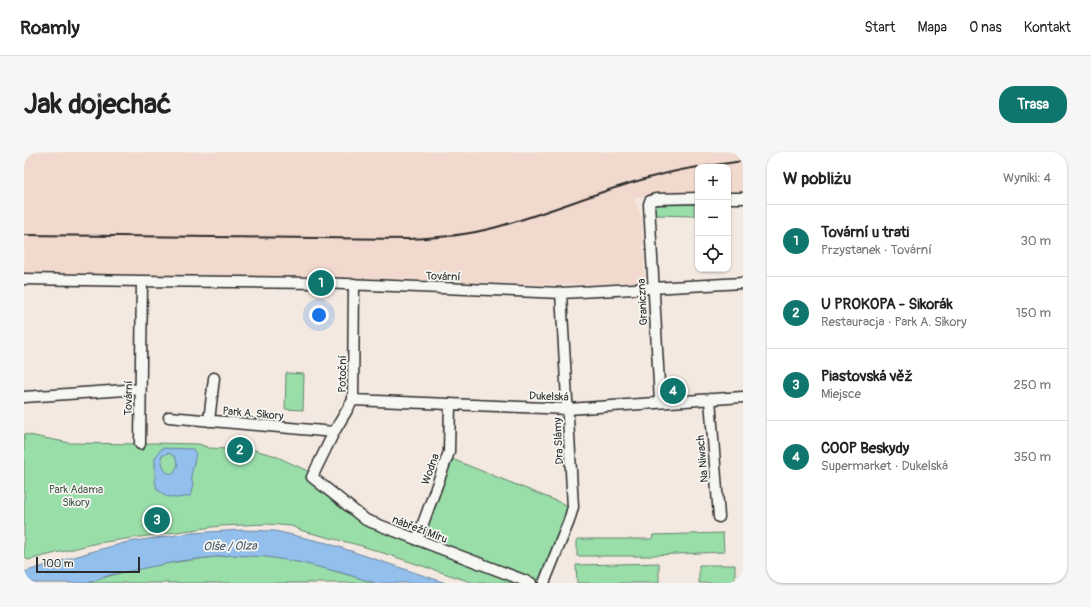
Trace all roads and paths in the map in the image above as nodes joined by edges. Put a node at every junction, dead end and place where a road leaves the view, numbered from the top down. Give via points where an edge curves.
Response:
1 (695, 198) edge
2 (731, 198) edge
3 (743, 198) edge
4 (24, 279) edge
5 (142, 281) junction
6 (743, 283) edge
7 (354, 284) junction
8 (653, 287) junction
9 (561, 293) junction
10 (214, 378) dead end
11 (140, 389) junction
12 (24, 397) edge
13 (743, 397) edge
14 (710, 399) junction
15 (353, 400) junction
16 (660, 402) junction
17 (450, 404) junction
18 (568, 409) junction
19 (169, 417) dead end
20 (209, 421) junction
21 (334, 432) junction
22 (140, 444) dead end
23 (312, 477) joint
24 (719, 517) dead end
25 (417, 540) junction
26 (531, 583) edge
27 (544, 583) edge

1 - 8 street, Graniczna via 650,201
2 - 3 street
4 - 5 street, Tovární
5 - 7 street, Tovární
5 - 11 street, Tovární
6 - 8 street, Tovární
7 - 9 street, Tovární
7 - 15 street, Potoční
8 - 9 street, Tovární
8 - 16 street, Graniczna
9 - 18 street, Dra Slámy
10 - 20 street
11 - 12 street
11 - 22 street, Tovární
13 - 14 street, Dukelská
14 - 16 street, Dukelská
14 - 24 street, Na Niwach
15 - 17 street, Dukelská
15 - 21 street, Potoční
16 - 18 street, Dukelská
17 - 18 street, Dukelská
17 - 25 street, Wodna via 448,452
18 - 27 street, Dra Slámy via 573,507 570,521
19 - 20 street, Park A. Sikory
20 - 21 street, Park A. Sikory
21 - 23 street, Potoční
23 - 25 street, nábřeží Míru via 366,520
25 - 26 street, nábřeží Míru

